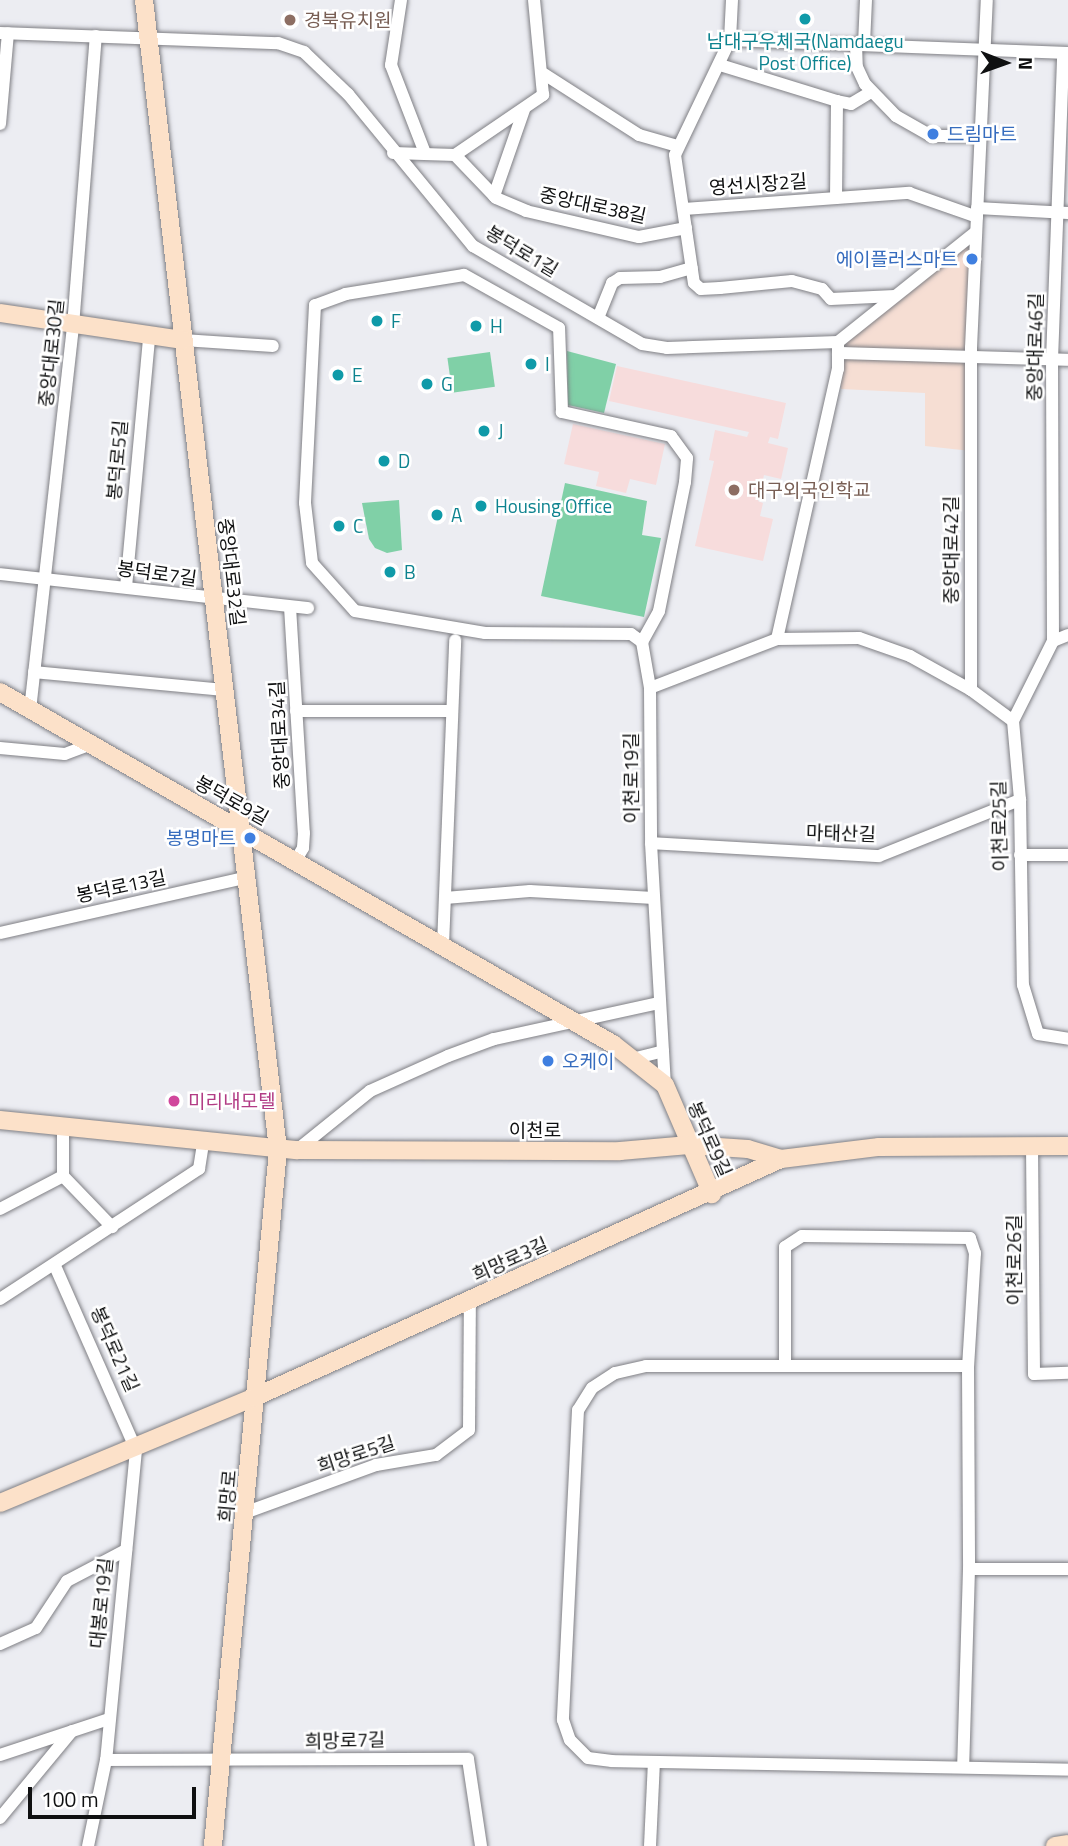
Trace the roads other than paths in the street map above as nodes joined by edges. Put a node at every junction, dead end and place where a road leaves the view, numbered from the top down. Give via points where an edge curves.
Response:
1 (144, 0) edge
2 (401, 0) edge
3 (534, 0) edge
4 (732, 0) edge
5 (866, 0) edge
6 (987, 0) edge
7 (4, 33) edge
8 (96, 36) junction
9 (149, 40) junction
10 (730, 40) junction
11 (860, 44) junction
12 (984, 51) junction
13 (1066, 53) edge
14 (720, 65) junction
15 (544, 74) junction
16 (871, 92) junction
17 (837, 101) junction
18 (524, 110) junction
19 (0, 124) edge
20 (982, 136) junction
21 (677, 146) junction
22 (393, 153) junction
23 (425, 153) junction
24 (455, 155) junction
25 (494, 196) junction
26 (836, 198) junction
27 (684, 209) junction
28 (977, 212) junction
29 (1063, 212) edge
30 (686, 228) junction
31 (976, 232) junction
32 (692, 268) junction
33 (896, 296) junction
34 (0, 313) edge
35 (597, 318) junction
36 (74, 326) junction
37 (149, 337) junction
38 (183, 340) junction
39 (273, 346) dead end
40 (838, 347) junction
41 (971, 358) junction
42 (1052, 360) junction
43 (1068, 360) edge
44 (0, 573) edge
45 (47, 578) junction
46 (126, 587) junction
47 (214, 600) junction
48 (290, 607) junction
49 (308, 608) dead end
50 (1068, 635) edge
51 (776, 639) junction
52 (455, 640) dead end
53 (1053, 641) junction
54 (642, 642) junction
55 (34, 672) junction
56 (650, 688) junction
57 (226, 690) junction
58 (971, 690) junction
59 (0, 692) edge
60 (30, 710) junction
61 (296, 711) junction
62 (452, 711) junction
63 (1013, 721) junction
64 (88, 745) junction
65 (0, 748) edge
66 (1020, 800) junction
67 (244, 830) junction
68 (651, 843) junction
69 (1020, 855) junction
70 (1068, 855) edge
71 (296, 860) junction
72 (249, 877) junction
73 (445, 898) junction
74 (654, 898) junction
75 (0, 933) edge
76 (443, 945) junction
77 (659, 1003) junction
78 (576, 1020) junction
79 (1068, 1039) edge
80 (663, 1051) junction
81 (632, 1059) junction
82 (665, 1085) junction
83 (0, 1121) edge
84 (63, 1127) junction
85 (203, 1143) junction
86 (689, 1145) junction
87 (1032, 1146) junction
88 (1068, 1146) edge
89 (278, 1150) junction
90 (297, 1150) junction
91 (781, 1159) junction
92 (63, 1176) junction
93 (712, 1194) junction
94 (0, 1209) edge
95 (113, 1227) junction
96 (55, 1266) junction
97 (0, 1299) edge
98 (470, 1300) junction
99 (785, 1364) junction
100 (968, 1366) junction
101 (1068, 1373) edge
102 (255, 1397) junction
103 (136, 1450) junction
104 (0, 1503) edge
105 (247, 1512) junction
106 (126, 1550) junction
107 (969, 1569) junction
108 (1068, 1569) edge
109 (0, 1644) edge
110 (109, 1719) junction
111 (73, 1731) junction
112 (0, 1755) edge
113 (106, 1760) junction
114 (222, 1762) junction
115 (653, 1762) junction
116 (963, 1767) junction
117 (1068, 1770) edge
118 (0, 1818) edge
119 (1068, 1844) edge
120 (88, 1846) edge
121 (213, 1846) edge
122 (481, 1846) edge
123 (650, 1846) edge
124 (1055, 1846) edge

1 - 9 street, 중앙대로32길
2 - 23 street via 391,65
3 - 15 street
4 - 10 street
5 - 11 street
6 - 12 street, 중앙대로42길
7 - 8 street, 봉덕로1길
7 - 19 street
8 - 9 street, 봉덕로1길
8 - 36 street, 중앙대로30길
9 - 22 street, 봉덕로1길 via 278,43 303,52 348,94
9 - 38 street, 중앙대로32길
10 - 11 street
10 - 14 street
11 - 12 street
11 - 16 street via 857,67
12 - 13 street
12 - 20 street, 중앙대로42길
13 - 29 street, 중앙대로46길
14 - 17 street
14 - 21 street
15 - 18 street via 543,95
15 - 21 street via 639,135
16 - 17 street via 851,104
16 - 20 street via 896,116 931,135
17 - 26 street, 영선시장2길
18 - 24 street
18 - 25 street
20 - 28 street, 중앙대로42길
21 - 27 street via 676,174
22 - 23 street
22 - 35 street, 봉덕로1길 via 473,246
23 - 24 street
24 - 25 street, 중앙대로38길
25 - 30 street, 중앙대로38길 via 526,211 639,237
26 - 27 street, 영선시장2길
26 - 28 street, 영선시장2길 via 909,193
27 - 30 street
28 - 29 street, 영선시장2길
28 - 31 street, 중앙대로42길
29 - 42 street, 중앙대로46길
30 - 32 street
31 - 33 street
31 - 41 street, 중앙대로42길
32 - 33 street via 694,283 701,289 792,281 822,289 831,299
32 - 35 street via 660,277 620,278 612,283
33 - 40 street
34 - 36 street
35 - 40 street, 봉덕로1길 via 642,344 667,348
36 - 37 street
36 - 45 street, 중앙대로30길
37 - 38 street
37 - 46 street, 봉덕로5길
38 - 39 street
38 - 47 street, 중앙대로32길
40 - 41 street
40 - 51 street
41 - 42 street
41 - 58 street, 중앙대로42길
42 - 43 street
42 - 53 street, 중앙대로46길
44 - 45 street, 봉덕로7길
45 - 46 street, 봉덕로7길
45 - 55 street, 중앙대로30길
46 - 47 street, 봉덕로7길
47 - 48 street, 봉덕로7길
47 - 57 street, 중앙대로32길
48 - 49 street, 봉덕로7길
48 - 61 street, 중앙대로34길
50 - 53 street
51 - 56 street
51 - 58 street via 859,638 882,644
52 - 62 street
53 - 63 street
54 - 54 street via 631,634 485,633 355,611 312,563 305,503 315,305 346,294 464,275 559,328 562,412 671,436 687,458 659,611
54 - 56 street, 이천로19길
55 - 57 street
55 - 60 street, 중앙대로30길
56 - 68 street, 이천로19길
57 - 67 street, 중앙대로32길
58 - 63 street
59 - 60 street, 봉덕로9길
60 - 64 street, 봉덕로9길
61 - 62 street
61 - 71 street, 중앙대로34길 via 304,834
62 - 73 street
63 - 66 street, 이천로25길
64 - 65 street via 65,754
64 - 67 street, 봉덕로9길
66 - 68 street, 마태산길 via 879,856
66 - 69 street, 이천로25길
67 - 71 street, 봉덕로9길
67 - 72 street, 중앙대로32길
68 - 74 street, 이천로19길
69 - 70 street
69 - 79 street, 이천로25길 via 1023,985 1038,1034
71 - 76 street, 봉덕로9길
72 - 75 street, 봉덕로13길
72 - 89 street, 중앙대로32길
73 - 74 street via 530,891
73 - 76 street
74 - 77 street, 이천로19길
76 - 78 street, 봉덕로9길
77 - 78 street
77 - 80 street, 이천로19길
78 - 81 street, 봉덕로9길
78 - 90 street via 494,1039 370,1091
80 - 81 street
80 - 82 street, 이천로19길
81 - 82 street, 봉덕로9길
82 - 86 street, 봉덕로9길
83 - 84 street, 이천로
84 - 85 street, 이천로
84 - 92 street
85 - 89 street, 이천로
85 - 95 street via 199,1169
86 - 90 street, 이천로 via 620,1151
86 - 91 street, 이천로 via 748,1149
86 - 93 street, 봉덕로9길
87 - 88 street, 이천로
87 - 91 street, 이천로 via 879,1147
87 - 101 street, 이천로26길 via 1034,1374
89 - 90 street, 이천로
89 - 102 street, 희망로
91 - 93 street, 희망로3길
92 - 94 street
92 - 95 street
93 - 98 street, 희망로3길
95 - 96 street
96 - 97 street
96 - 103 street, 봉덕로21길
98 - 102 street, 희망로3길
98 - 105 street, 희망로5길 via 469,1430 436,1455 376,1465
99 - 100 street
99 - 100 street via 785,1247 802,1236 944,1237 970,1238 975,1253
99 - 115 street via 646,1366 615,1373 592,1388 578,1410 563,1720 570,1740 588,1758
100 - 107 street
102 - 103 street
102 - 105 street, 희망로
103 - 104 street
103 - 106 street, 대봉로19길
105 - 114 street, 희망로
106 - 109 street via 67,1581 36,1628
106 - 110 street, 대봉로19길
107 - 108 street
107 - 116 street
110 - 111 street
110 - 113 street, 대봉로19길
111 - 112 street
111 - 118 street
113 - 114 street
113 - 120 street, 대봉로19길
114 - 121 street, 희망로
114 - 122 street, 희망로7길 via 468,1759
115 - 116 street
115 - 123 street
116 - 117 street
119 - 124 street

